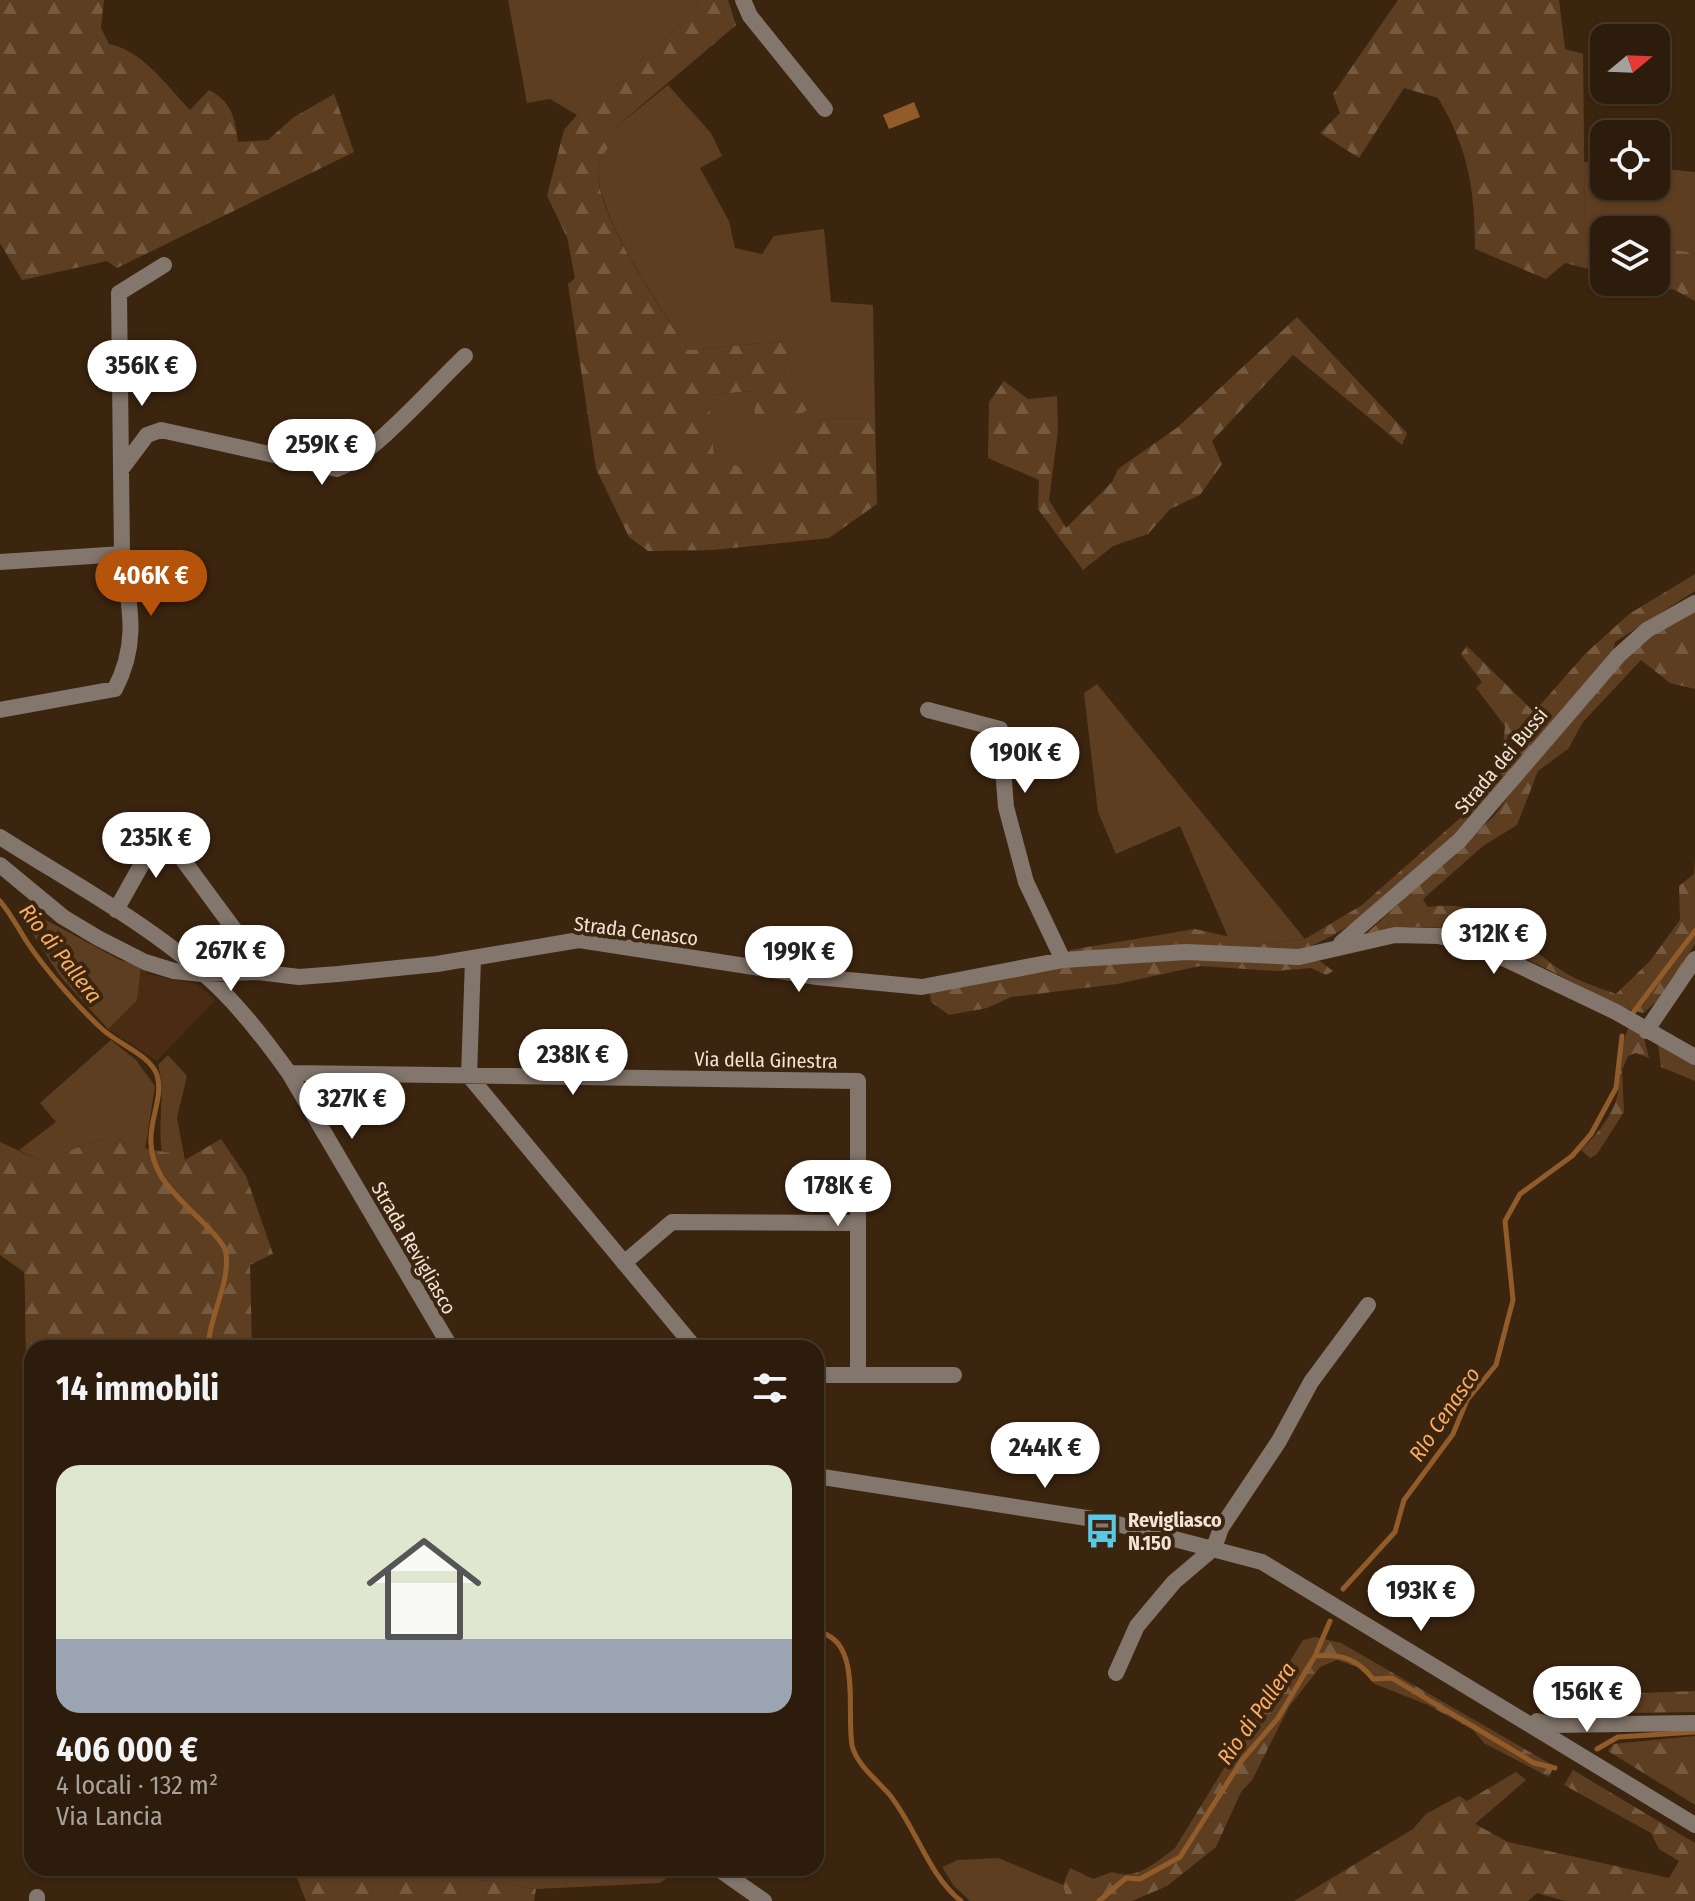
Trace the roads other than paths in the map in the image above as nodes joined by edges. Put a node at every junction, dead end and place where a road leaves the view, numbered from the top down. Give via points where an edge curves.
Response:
1 (743, 0) edge
2 (825, 109) dead end
3 (164, 265) dead end
4 (465, 356) dead end
5 (123, 467) junction
6 (122, 554) junction
7 (0, 562) edge
8 (1695, 603) edge
9 (0, 710) edge
10 (928, 710) dead end
11 (0, 837) edge
12 (0, 865) edge
13 (116, 910) junction
14 (1337, 946) junction
15 (473, 959) junction
16 (1695, 959) edge
17 (1063, 960) junction
18 (258, 972) junction
19 (203, 974) junction
20 (1646, 1031) junction
21 (1695, 1057) edge
22 (289, 1073) junction
23 (469, 1076) junction
24 (858, 1223) junction
25 (624, 1263) junction
26 (1368, 1305) dead end
27 (446, 1340) edge
28 (688, 1340) edge
29 (824, 1375) edge
30 (858, 1375) junction
31 (954, 1375) dead end
32 (824, 1477) edge
33 (1214, 1548) junction
34 (1116, 1673) dead end
35 (1523, 1718) junction
36 (1695, 1723) edge
37 (1695, 1825) edge
38 (728, 1876) edge
39 (764, 1901) edge

1 - 2 street via 750,16
3 - 5 street via 119,293
4 - 5 street via 377,440 337,469 161,430 147,435
5 - 6 street
6 - 7 street
6 - 9 street via 133,638 115,689
8 - 14 street, Strada dei Bussi via 1647,630 1619,655 1460,840
10 - 17 street via 1000,729 1006,807 1026,882
11 - 13 street, Strada Revigliasco
12 - 19 street via 63,917 98,938 145,962
13 - 18 street via 161,830 253,955
13 - 19 street, Strada Revigliasco
14 - 17 street, Strada Cenasco via 1299,957 1186,952
14 - 20 street, Strada Cenasco via 1395,935 1439,936 1480,947
15 - 17 street, Strada Cenasco via 579,940 817,977 922,987
15 - 18 street, Strada Cenasco via 312,976
15 - 23 street
16 - 20 street
18 - 19 street, Strada Cenasco
19 - 22 street, Strada Revigliasco
20 - 21 street, Strada Cenasco
22 - 23 street, Via della Ginestra
22 - 27 street, Strada Revigliasco
23 - 24 street, Via della Ginestra via 858,1081
23 - 25 street
24 - 25 street via 672,1222
24 - 30 street
25 - 28 street
26 - 33 street via 1311,1382 1221,1528
29 - 30 street
30 - 31 street
32 - 33 street via 1106,1521
33 - 34 street via 1174,1582 1137,1626
33 - 35 street via 1262,1562
35 - 36 street via 1551,1725
35 - 37 street
38 - 39 street

